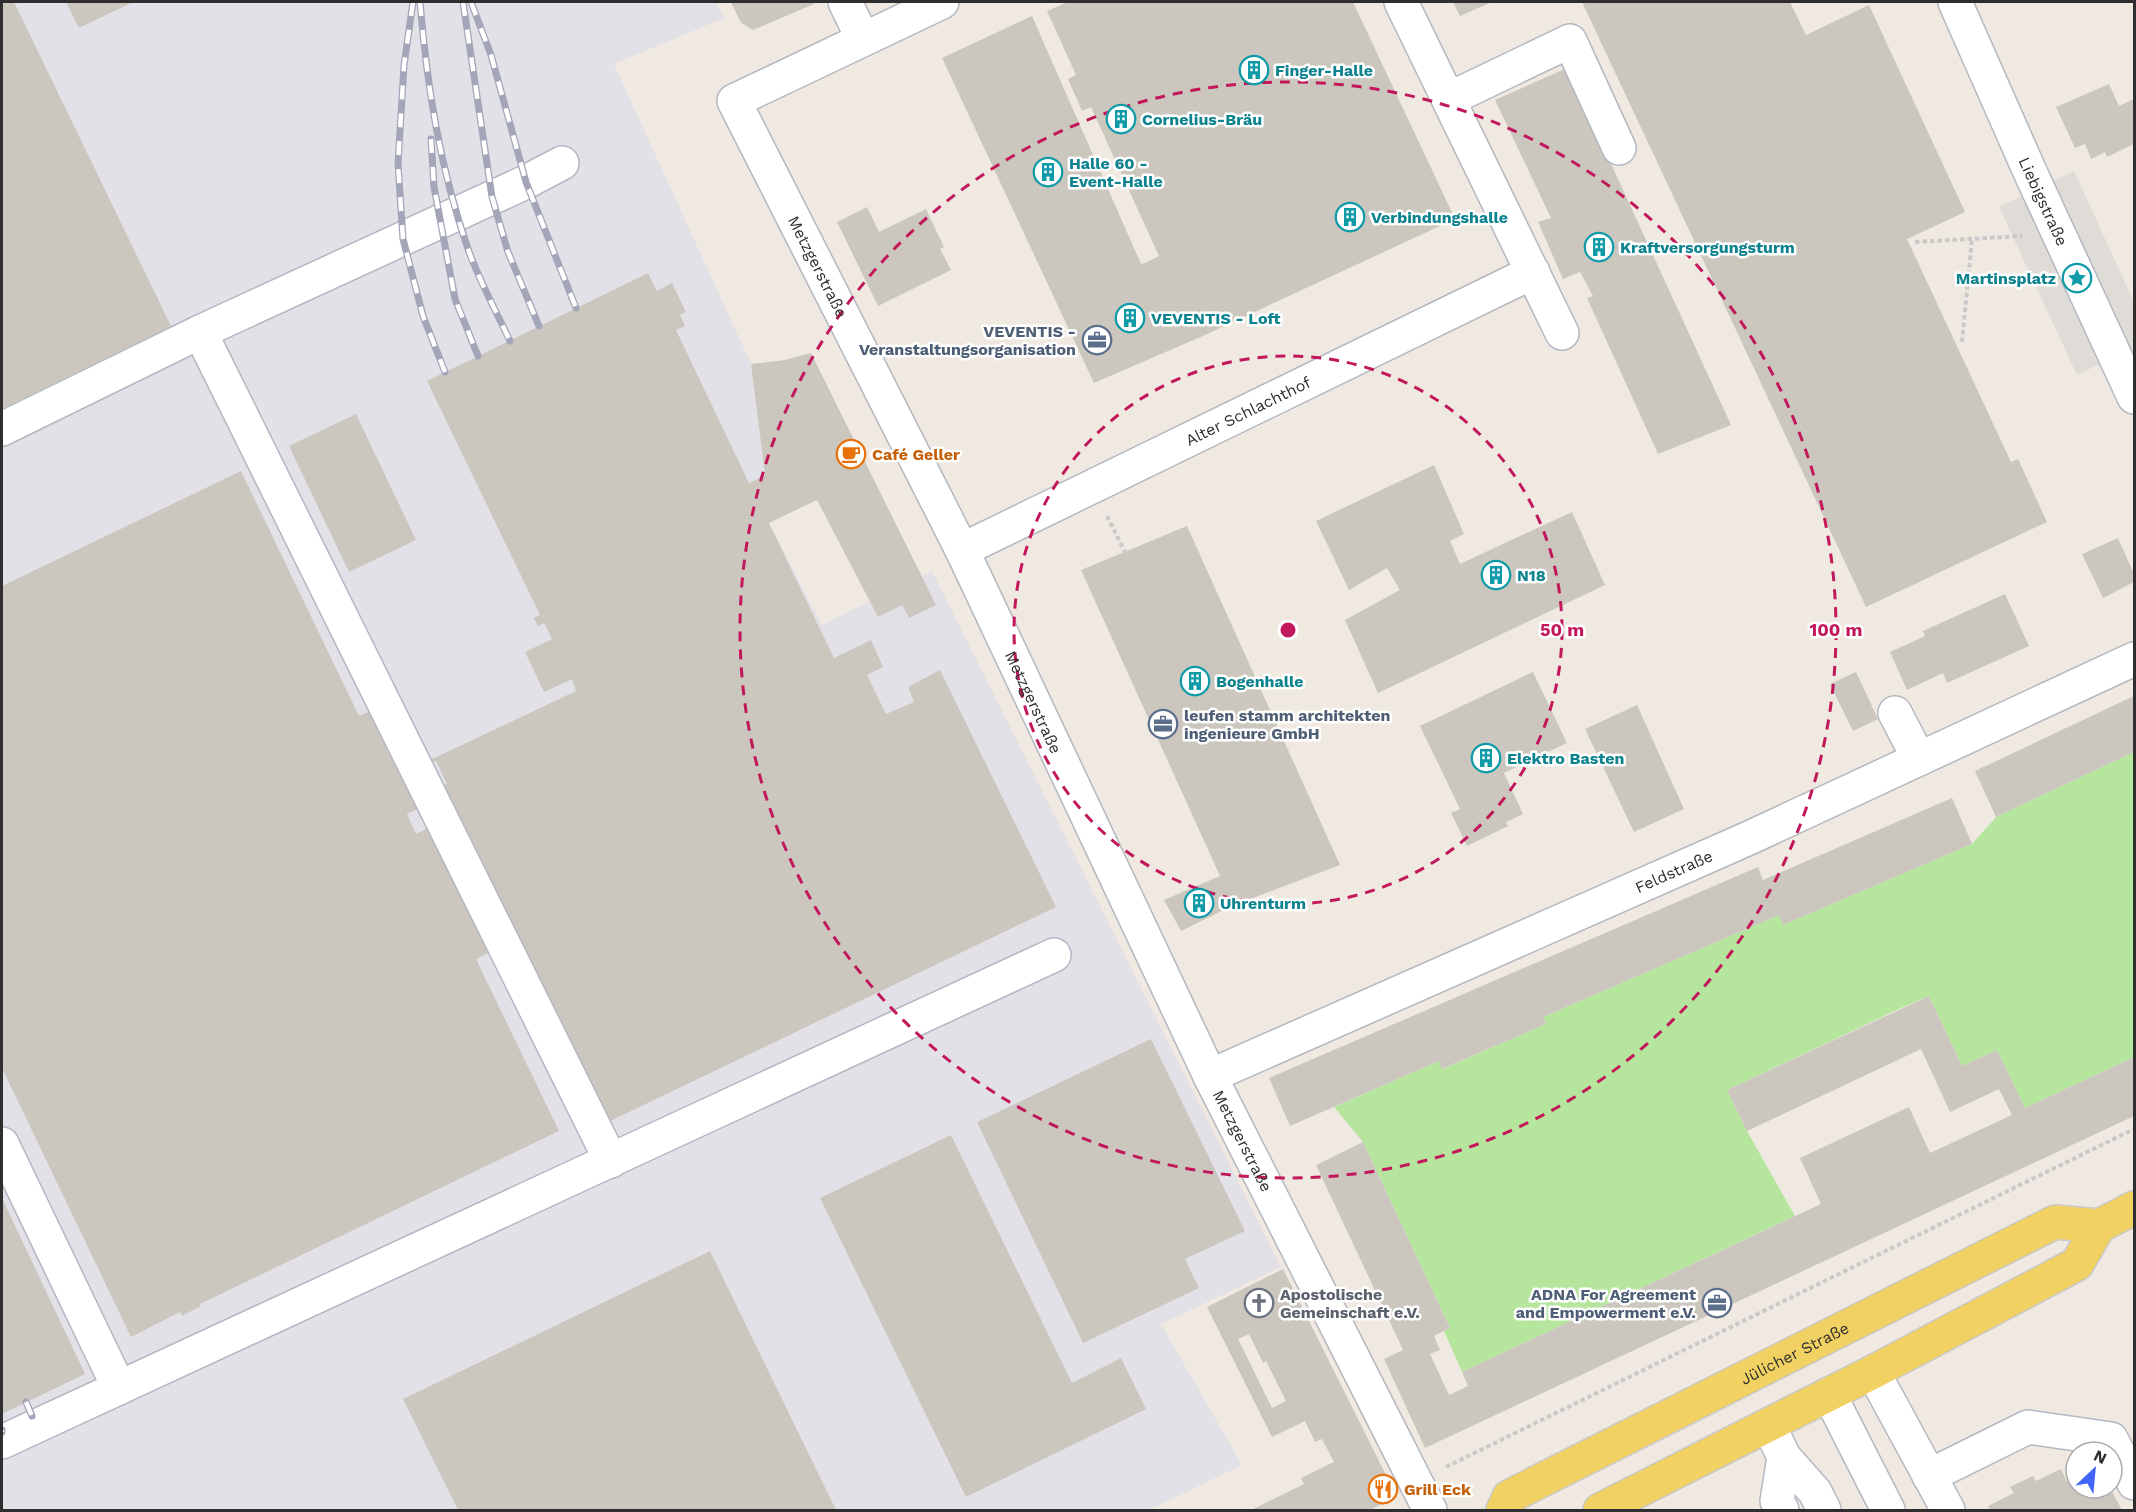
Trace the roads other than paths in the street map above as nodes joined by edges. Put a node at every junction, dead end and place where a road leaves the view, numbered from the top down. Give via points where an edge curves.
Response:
1 (845, 2) edge
2 (942, 2) edge
3 (1401, 2) edge
4 (1955, 2) edge
5 (863, 39) junction
6 (1449, 99) junction
7 (1619, 147) dead end
8 (562, 163) dead end
9 (1533, 272) junction
10 (200, 332) junction
11 (1562, 333) dead end
12 (2134, 397) edge
13 (2, 429) edge
14 (962, 550) junction
15 (2134, 659) edge
16 (1895, 712) dead end
17 (1919, 759) junction
18 (1054, 955) dead end
19 (1210, 1076) junction
20 (2, 1144) edge
21 (610, 1161) junction
22 (2134, 1208) edge
23 (2099, 1226) junction
24 (1873, 1372) junction
25 (119, 1388) junction
26 (1829, 1394) junction
27 (1769, 1426) junction
28 (2, 1442) edge
29 (1784, 1457) junction
30 (1929, 1476) junction
31 (2134, 1483) edge
32 (1430, 1510) edge
33 (1503, 1510) edge
34 (1600, 1510) edge
35 (1782, 1510) edge
36 (1824, 1510) edge
37 (1888, 1510) edge
38 (1948, 1510) edge

1 - 5 street
2 - 5 street, Metzgerstraße
3 - 6 street
4 - 12 street, Liebigstraße
5 - 14 street, Metzgerstraße via 734,101
6 - 7 street via 1570,41
6 - 9 street
8 - 10 street
9 - 11 street
9 - 14 street, Alter Schlachthof
10 - 13 street
10 - 21 street
14 - 19 street, Metzgerstraße
15 - 17 street, Feldstraße
16 - 17 street
17 - 19 street, Feldstraße
18 - 21 street
19 - 32 street, Metzgerstraße
20 - 25 street
21 - 25 street
22 - 23 main road
23 - 24 main road via 2077,1264
23 - 33 main road, Jülicher Straße via 2055,1222 1509,1497
24 - 26 main road
24 - 30 street
25 - 28 street
26 - 27 main road
26 - 37 street
27 - 29 street
27 - 34 main road
29 - 35 street via 1778,1501
29 - 36 street via 1815,1492
30 - 31 street via 2028,1427 2111,1439
30 - 38 street

